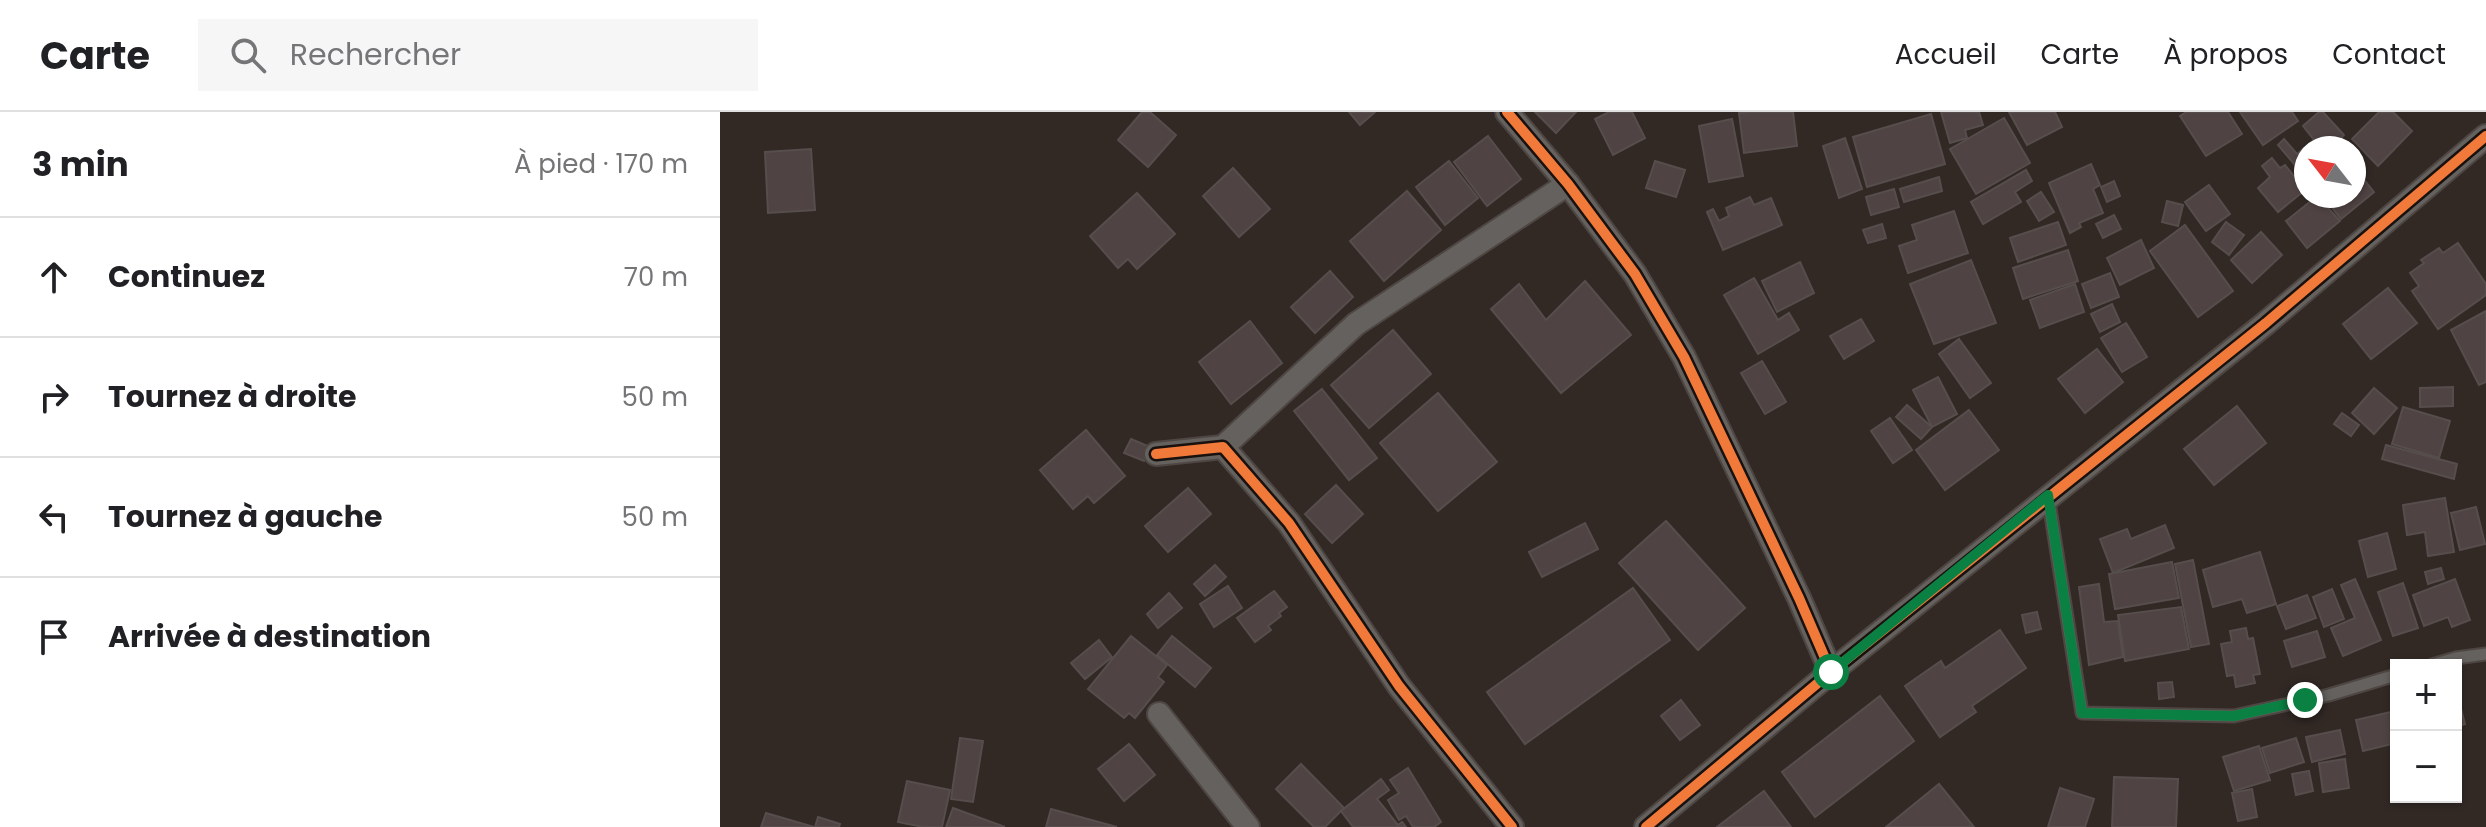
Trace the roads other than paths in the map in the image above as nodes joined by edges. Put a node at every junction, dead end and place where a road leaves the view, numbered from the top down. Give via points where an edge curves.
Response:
1 (1507, 112) edge
2 (2486, 136) edge
3 (1568, 184) junction
4 (1223, 447) junction
5 (1156, 454) dead end
6 (2048, 495) junction
7 (2486, 654) edge
8 (2453, 659) edge
9 (1831, 672) junction
10 (2390, 677) edge
11 (1159, 714) dead end
12 (1248, 827) edge
13 (1512, 827) edge
14 (1646, 827) edge

1 - 3 street
2 - 6 street via 2266,323
3 - 4 street via 1356,324
3 - 9 street via 1635,274 1684,357
4 - 5 street
4 - 13 street via 1289,523 1399,686
6 - 9 street
6 - 10 lane via 2082,713 2234,716
7 - 8 lane
9 - 14 street
11 - 12 street

